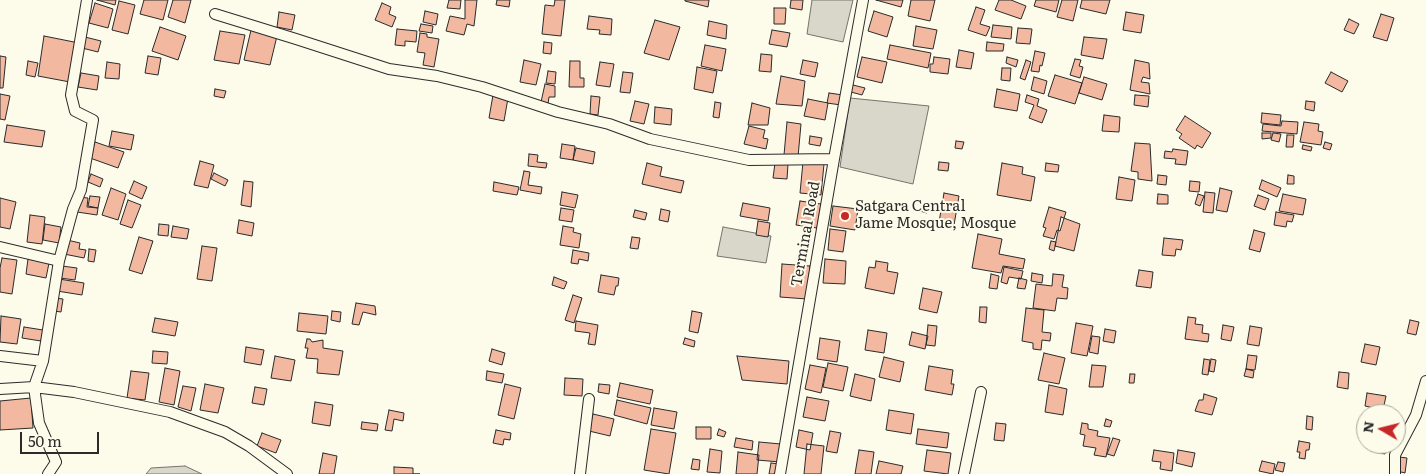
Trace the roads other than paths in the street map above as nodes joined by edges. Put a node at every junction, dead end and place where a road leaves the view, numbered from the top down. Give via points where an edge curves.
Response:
1 (87, 0) edge
2 (863, 0) edge
3 (215, 14) dead end
4 (834, 159) junction
5 (0, 247) edge
6 (59, 261) junction
7 (0, 356) edge
8 (43, 360) junction
9 (1426, 381) edge
10 (34, 387) junction
11 (0, 389) edge
12 (981, 392) dead end
13 (589, 399) dead end
14 (48, 474) edge
15 (287, 474) edge
16 (580, 474) edge
17 (780, 474) edge
18 (964, 474) edge
19 (1395, 474) edge

1 - 6 street via 71,95 75,111 93,120 82,190 73,209
2 - 4 street, Terminal Road
3 - 4 street via 388,69 482,87 650,139 749,160
4 - 17 street, Terminal Road
5 - 6 street
6 - 8 street
7 - 8 street
8 - 10 street
9 - 19 street via 1416,415 1395,455
10 - 11 street
10 - 14 street via 39,423 56,462
10 - 15 street via 170,412 224,432
12 - 18 street
13 - 16 street

